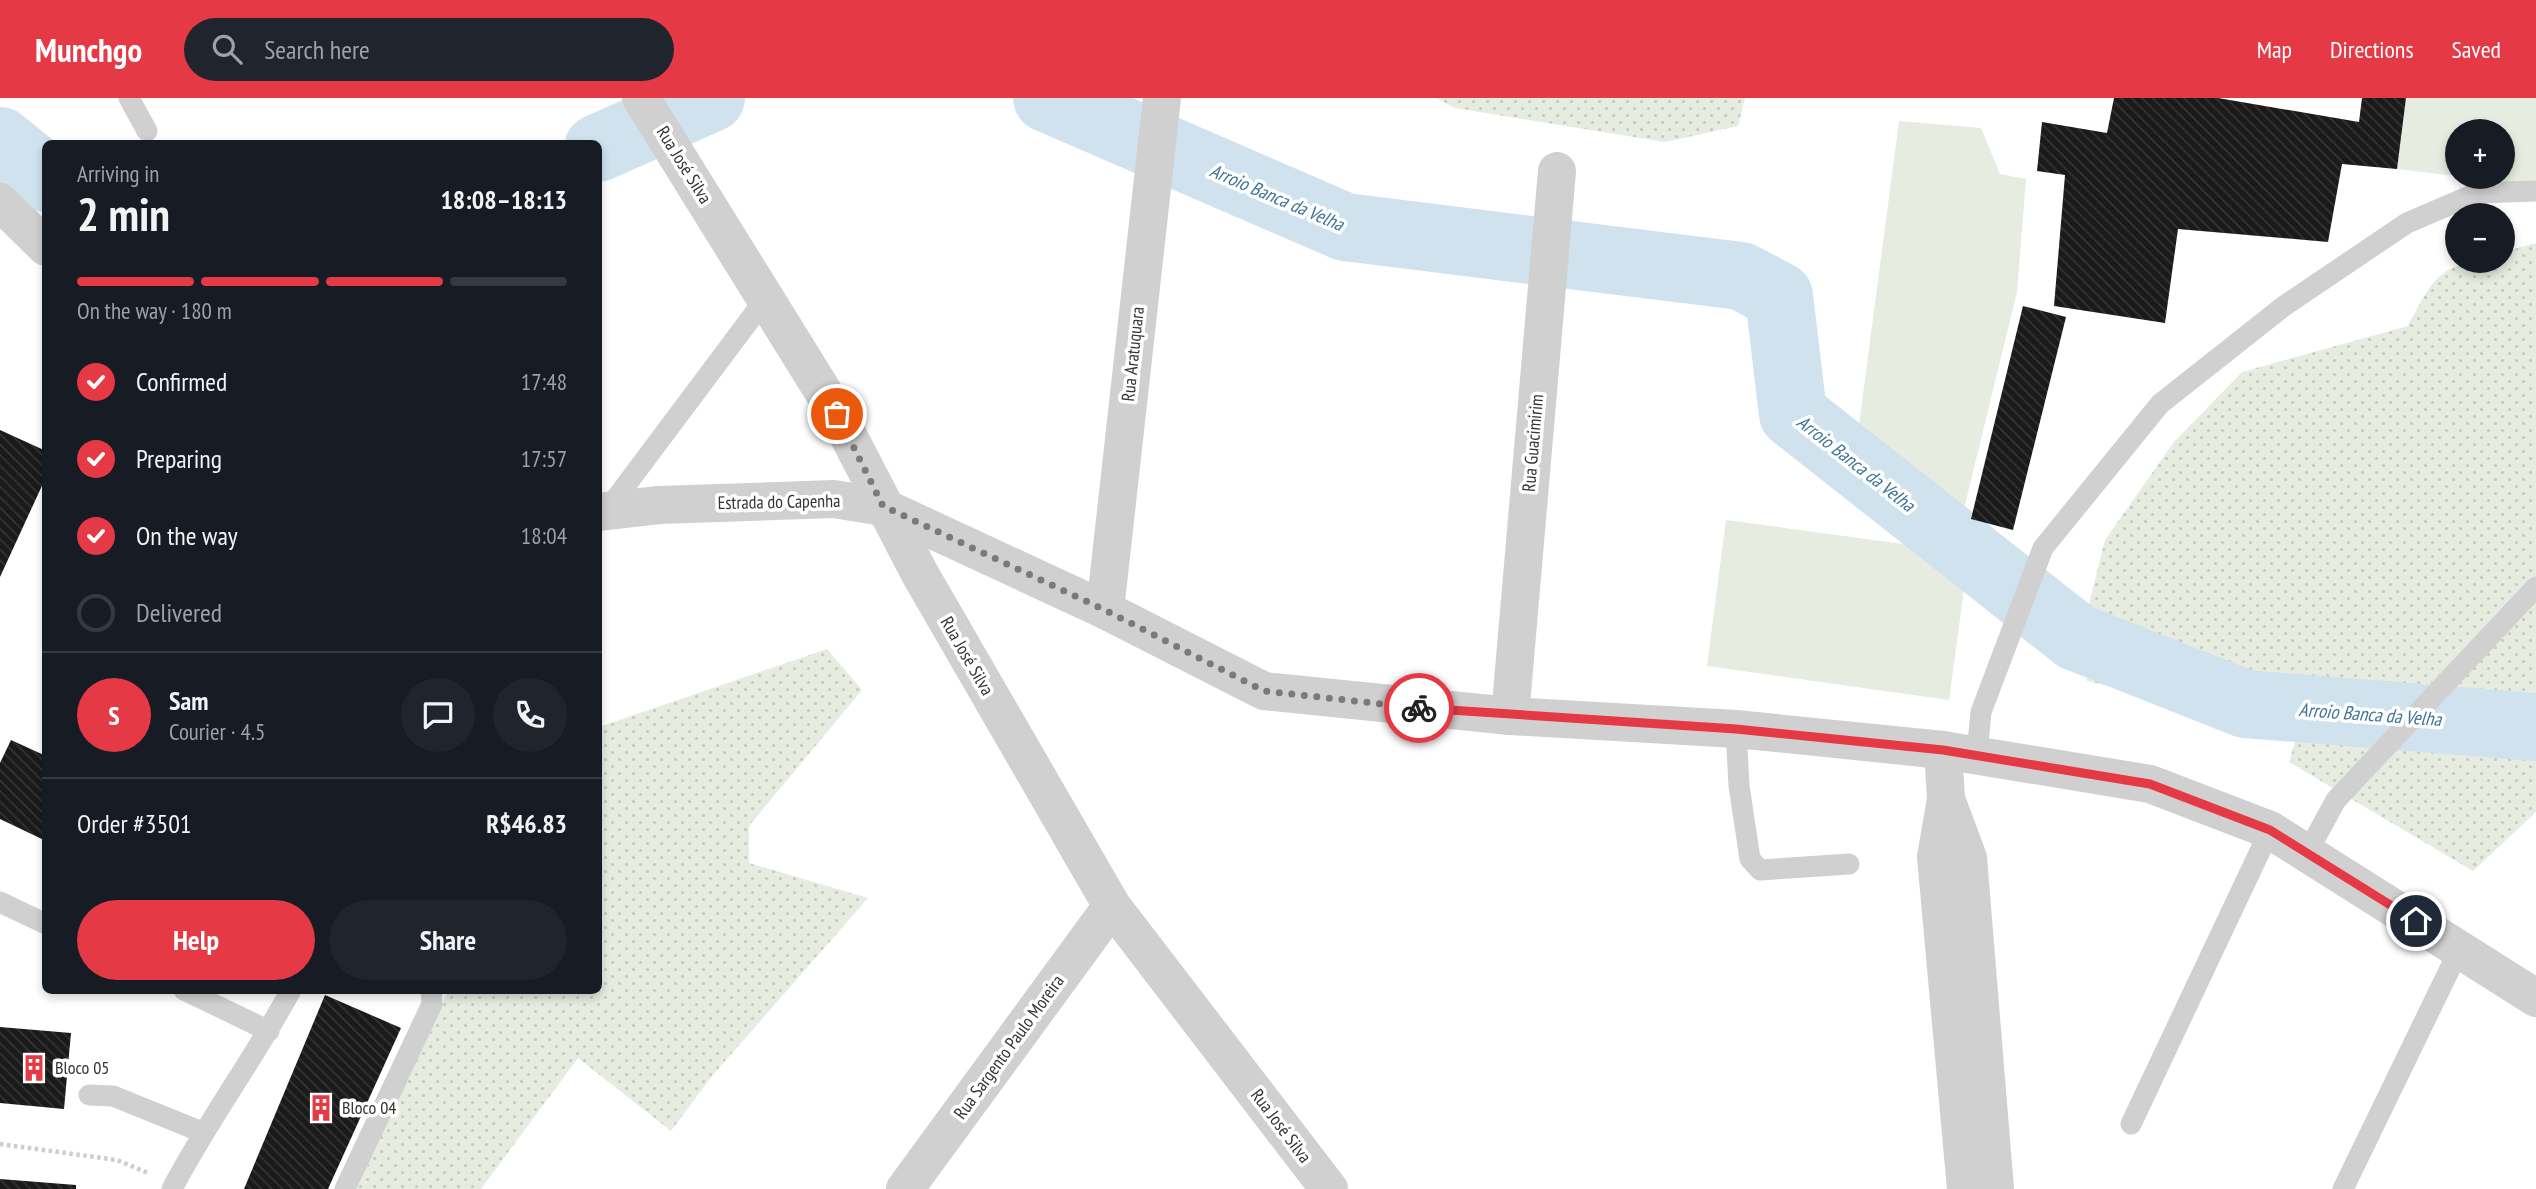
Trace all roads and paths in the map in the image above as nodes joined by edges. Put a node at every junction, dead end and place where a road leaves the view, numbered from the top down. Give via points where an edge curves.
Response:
1 (129, 98) edge
2 (642, 98) edge
3 (1160, 114) edge
4 (147, 131) dead end
5 (1557, 171) dead end
6 (2536, 191) edge
7 (0, 202) edge
8 (42, 243) edge
9 (766, 298) junction
10 (883, 506) junction
11 (603, 511) edge
12 (2536, 587) edge
13 (1105, 610) junction
14 (1510, 716) junction
15 (1736, 729) junction
16 (1960, 752) junction
17 (2270, 830) junction
18 (2306, 853) junction
19 (1849, 864) dead end
20 (0, 902) edge
21 (1112, 906) junction
22 (42, 922) edge
23 (2460, 948) junction
24 (192, 994) edge
25 (289, 994) edge
26 (431, 994) edge
27 (2536, 998) edge
28 (269, 1031) junction
29 (89, 1095) dead end
30 (2131, 1124) dead end
31 (202, 1132) junction
32 (1976, 1137) junction
33 (0, 1144) edge
34 (173, 1187) edge
35 (345, 1189) edge
36 (905, 1189) edge
37 (1329, 1189) edge
38 (1966, 1189) edge
39 (1995, 1189) edge
40 (2343, 1189) edge

1 - 4 lane
2 - 9 street, Rua José Silva
3 - 13 street, Rua Aratuquara
5 - 14 street, Rua Guacimirim
6 - 16 lane via 2477,193 2407,223 2284,306 2160,404 2043,548
7 - 8 street
9 - 10 street, Rua José Silva via 837,414
9 - 11 lane
10 - 11 street, Estrada do Capenha via 834,499
10 - 13 street, Estrada do Capenha
10 - 21 street, Rua José Silva
12 - 18 lane via 2336,800
13 - 14 street, Estrada do Capenha via 1264,691
14 - 15 street, Estrada do Capenha
15 - 16 street, Estrada do Capenha
15 - 19 lane via 1750,859 1760,870
16 - 17 street, Estrada do Capenha via 2150,784
16 - 32 street via 1946,799 1968,854
17 - 18 street, Estrada do Capenha
17 - 30 lane
18 - 23 street, Estrada do Capenha
20 - 22 lane
21 - 36 street, Rua Sargento Paulo Moreira
21 - 37 street, Rua José Silva
23 - 27 street, Estrada do Capenha
23 - 40 lane
24 - 28 lane
25 - 28 lane
26 - 35 lane via 432,1004
28 - 31 lane
29 - 31 lane via 113,1096
31 - 34 lane
32 - 38 street
32 - 39 street
33 - 34 path via 117,1160

